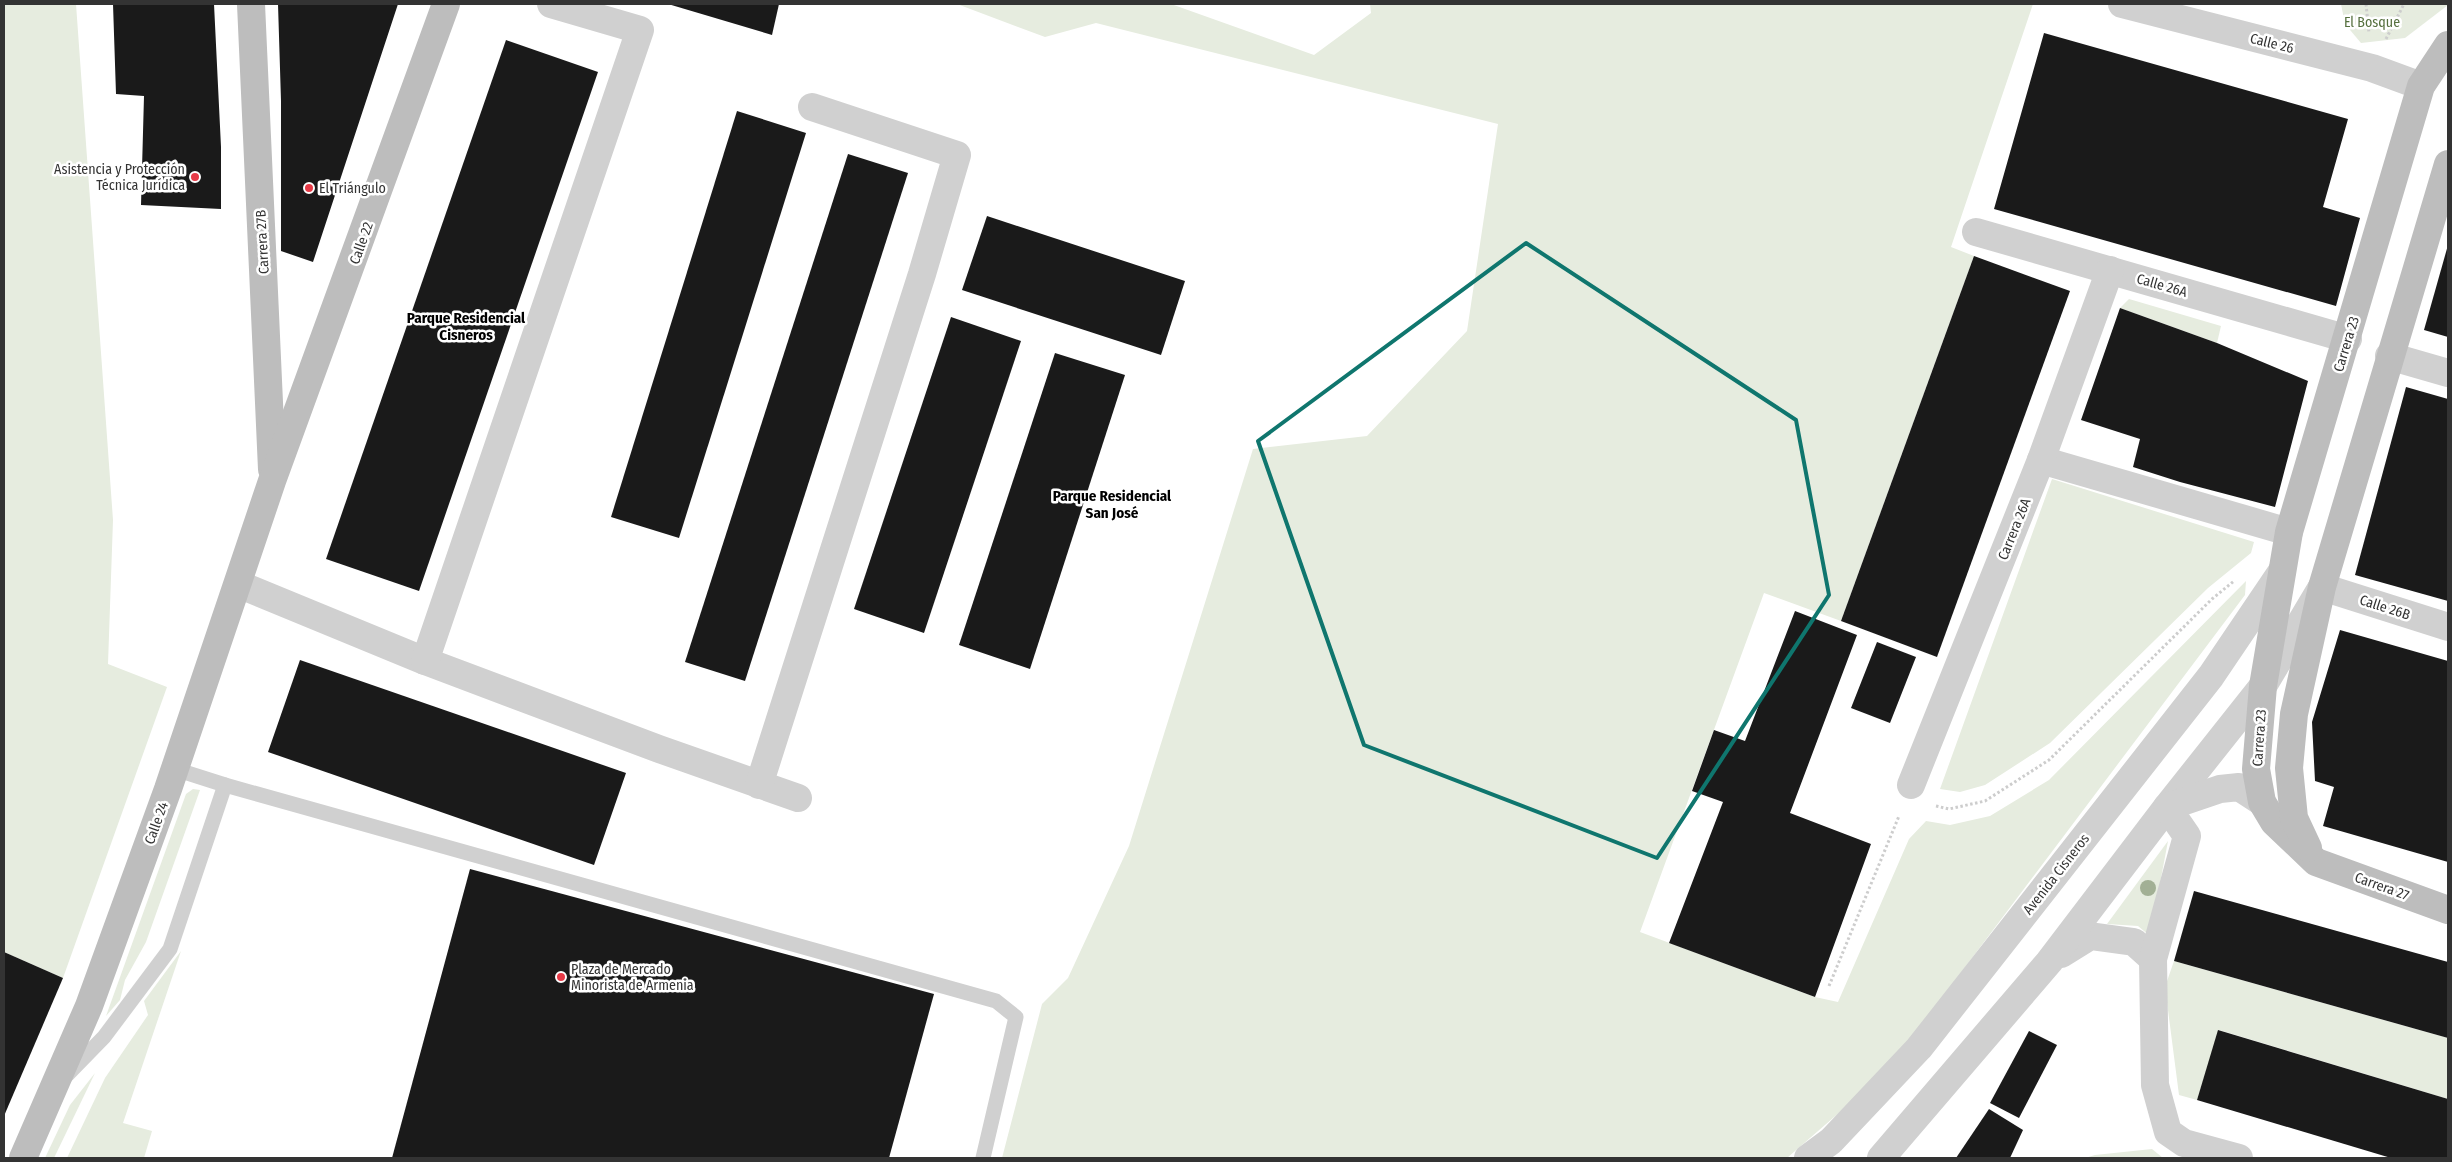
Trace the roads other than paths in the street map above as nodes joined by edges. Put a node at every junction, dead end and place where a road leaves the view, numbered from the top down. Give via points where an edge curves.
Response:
1 (251, 4) edge
2 (446, 4) edge
3 (551, 4) edge
4 (2122, 4) edge
5 (2448, 45) edge
6 (2421, 86) junction
7 (812, 107) dead end
8 (2448, 164) edge
9 (1976, 232) dead end
10 (2110, 270) junction
11 (2348, 338) junction
12 (2390, 356) junction
13 (2448, 373) edge
14 (2041, 460) junction
15 (272, 481) junction
16 (2289, 532) junction
17 (2282, 571) junction
18 (238, 584) junction
19 (2322, 587) junction
20 (2448, 627) edge
21 (425, 660) junction
22 (2263, 686) junction
23 (175, 769) junction
24 (225, 785) junction
25 (759, 785) junction
26 (1911, 785) road end
27 (798, 798) dead end
28 (2262, 802) junction
29 (2166, 807) junction
30 (2316, 862) junction
31 (2448, 910) edge
32 (2153, 959) junction
33 (2049, 962) junction
34 (55, 1087) junction
35 (23, 1158) edge
36 (983, 1158) edge
37 (1808, 1158) edge
38 (1881, 1158) edge
39 (2239, 1158) edge

1 - 15 street, Carrera 27B
2 - 15 street, Calle 22
3 - 21 street via 640,30
4 - 6 street, Calle 26 via 2372,68
5 - 6 street, Carrera 23
6 - 11 street, Carrera 23
7 - 25 street via 957,155
8 - 12 street
9 - 10 street, Calle 26A
10 - 11 street, Calle 26A
10 - 14 street, Carrera 26A
11 - 16 street, Carrera 23
12 - 13 street
12 - 19 street
14 - 16 street
14 - 26 street, Carrera 26A
15 - 18 street, Calle 24
16 - 17 street, Carrera 23
17 - 22 street, Carrera 23
17 - 37 street, Avenida Cisneros via 2211,676 1919,1048 1830,1141
18 - 21 street
18 - 23 street, Calle 24
19 - 20 street, Calle 26B
19 - 22 street
19 - 30 street via 2294,714 2289,768 2294,818
21 - 25 street
22 - 28 street, Carrera 23 via 2256,769
22 - 29 street
23 - 24 lane
23 - 34 street, Calle 24 via 89,1006
24 - 34 lane via 170,949 104,1037
24 - 36 lane via 996,1001 1016,1017
25 - 27 street
28 - 29 street via 2238,787 2220,789
28 - 30 street, Carrera 23 via 2274,822
29 - 32 street via 2187,836
29 - 33 street
30 - 31 street, Carrera 27
32 - 33 street via 2134,942 2090,936
32 - 39 street via 2155,1085 2168,1132 2184,1143
33 - 38 street
34 - 35 street, Calle 24

